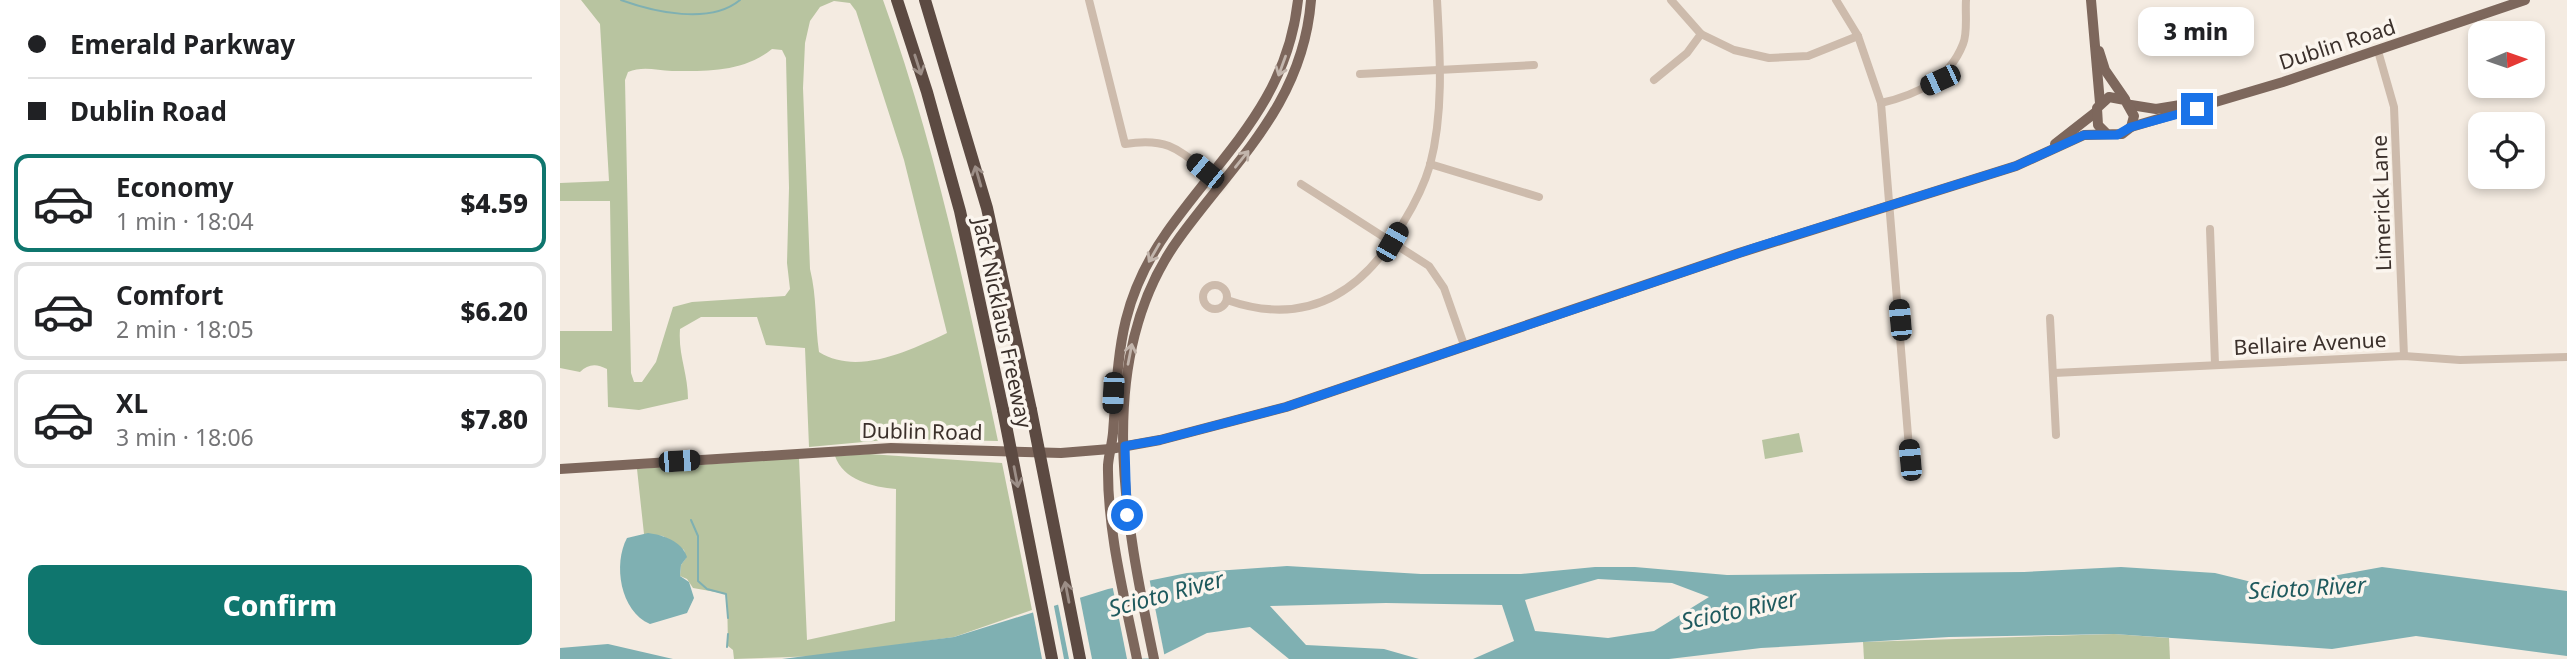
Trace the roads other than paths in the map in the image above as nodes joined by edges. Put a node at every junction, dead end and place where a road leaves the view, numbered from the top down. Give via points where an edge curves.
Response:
1 (897, 0) edge
2 (925, 0) edge
3 (1088, 0) edge
4 (1298, 0) edge
5 (1311, 0) edge
6 (1437, 0) edge
7 (1671, 0) edge
8 (1836, 0) edge
9 (1966, 0) edge
10 (2091, 0) edge
11 (2525, 0) edge
12 (2092, 27) junction
13 (1701, 34) junction
14 (1858, 36) junction
15 (2378, 51) junction
16 (1534, 65) dead end
17 (1441, 70) junction
18 (1360, 74) dead end
19 (1654, 80) dead end
20 (2240, 95) junction
21 (2128, 102) junction
22 (1881, 103) junction
23 (2098, 108) junction
24 (2131, 127) junction
25 (2106, 133) junction
26 (2036, 158) junction
27 (1430, 164) junction
28 (1212, 176) junction
29 (1300, 184) dead end
30 (1539, 197) dead end
31 (1891, 204) junction
32 (2210, 229) dead end
33 (1392, 242) junction
34 (1227, 300) dead end
35 (2050, 318) dead end
36 (1464, 345) junction
37 (2404, 356) junction
38 (2567, 358) edge
39 (2215, 364) junction
40 (2054, 373) junction
41 (2056, 435) dead end
42 (1125, 446) junction
43 (1110, 449) junction
44 (1910, 460) dead end
45 (560, 469) edge
46 (1052, 659) edge
47 (1080, 659) edge
48 (1137, 659) edge
49 (1154, 659) edge

1 -> 46 highway, Jack Nicklaus Freeway, bridge via 960,211
47 -> 2 highway, Jack Nicklaus Freeway, bridge via 987,208
3 - 28 street via 1125,144 1157,141 1174,146
4 -> 28 main road via 1275,85
42 -> 5 main road via 1127,371 1146,300 1179,238 1273,117 1298,62
6 - 17 street
7 - 13 street
8 - 14 street
9 - 22 street via 1964,43 1940,80
10 - 12 main road
11 - 15 main road, Dublin Road
12 - 21 main road via 2105,70
12 - 23 main road
13 - 14 street via 1734,50 1769,58 1808,56
13 - 19 street via 1687,54
14 - 22 street
15 - 20 main road, Dublin Road
15 - 37 street, Limerick Lane via 2394,107
16 - 17 street
17 - 18 street
17 - 27 street
20 - 21 main road, Dublin Road via 2156,109
20 - 24 main road, Dublin Road
21 - 23 main road via 2115,96
21 - 24 main road via 2134,116
22 - 31 street
23 - 25 main road via 2098,125
23 - 26 main road, Dublin Road
24 - 25 main road via 2117,135
25 - 26 main road, Dublin Road via 2084,135
26 - 31 main road, Dublin Road
27 - 30 street
27 - 33 street via 1416,201
28 -> 43 main road via 1153,253 1125,316 1116,363
29 - 33 street
31 - 36 main road, Dublin Road
31 - 44 street
32 - 39 street
33 - 34 street via 1363,279 1333,298 1271,311
33 - 36 street via 1422,261 1440,280
35 - 40 street
36 - 42 main road, Dublin Road via 1286,407
37 - 38 street, Bellaire Avenue
37 - 39 street, Bellaire Avenue
39 - 40 street, Bellaire Avenue
40 - 41 street
42 - 43 main road, Dublin Road
42 - 49 main road via 1131,545
43 - 45 main road, Dublin Road via 1035,453 891,448
43 - 48 main road via 1115,544

